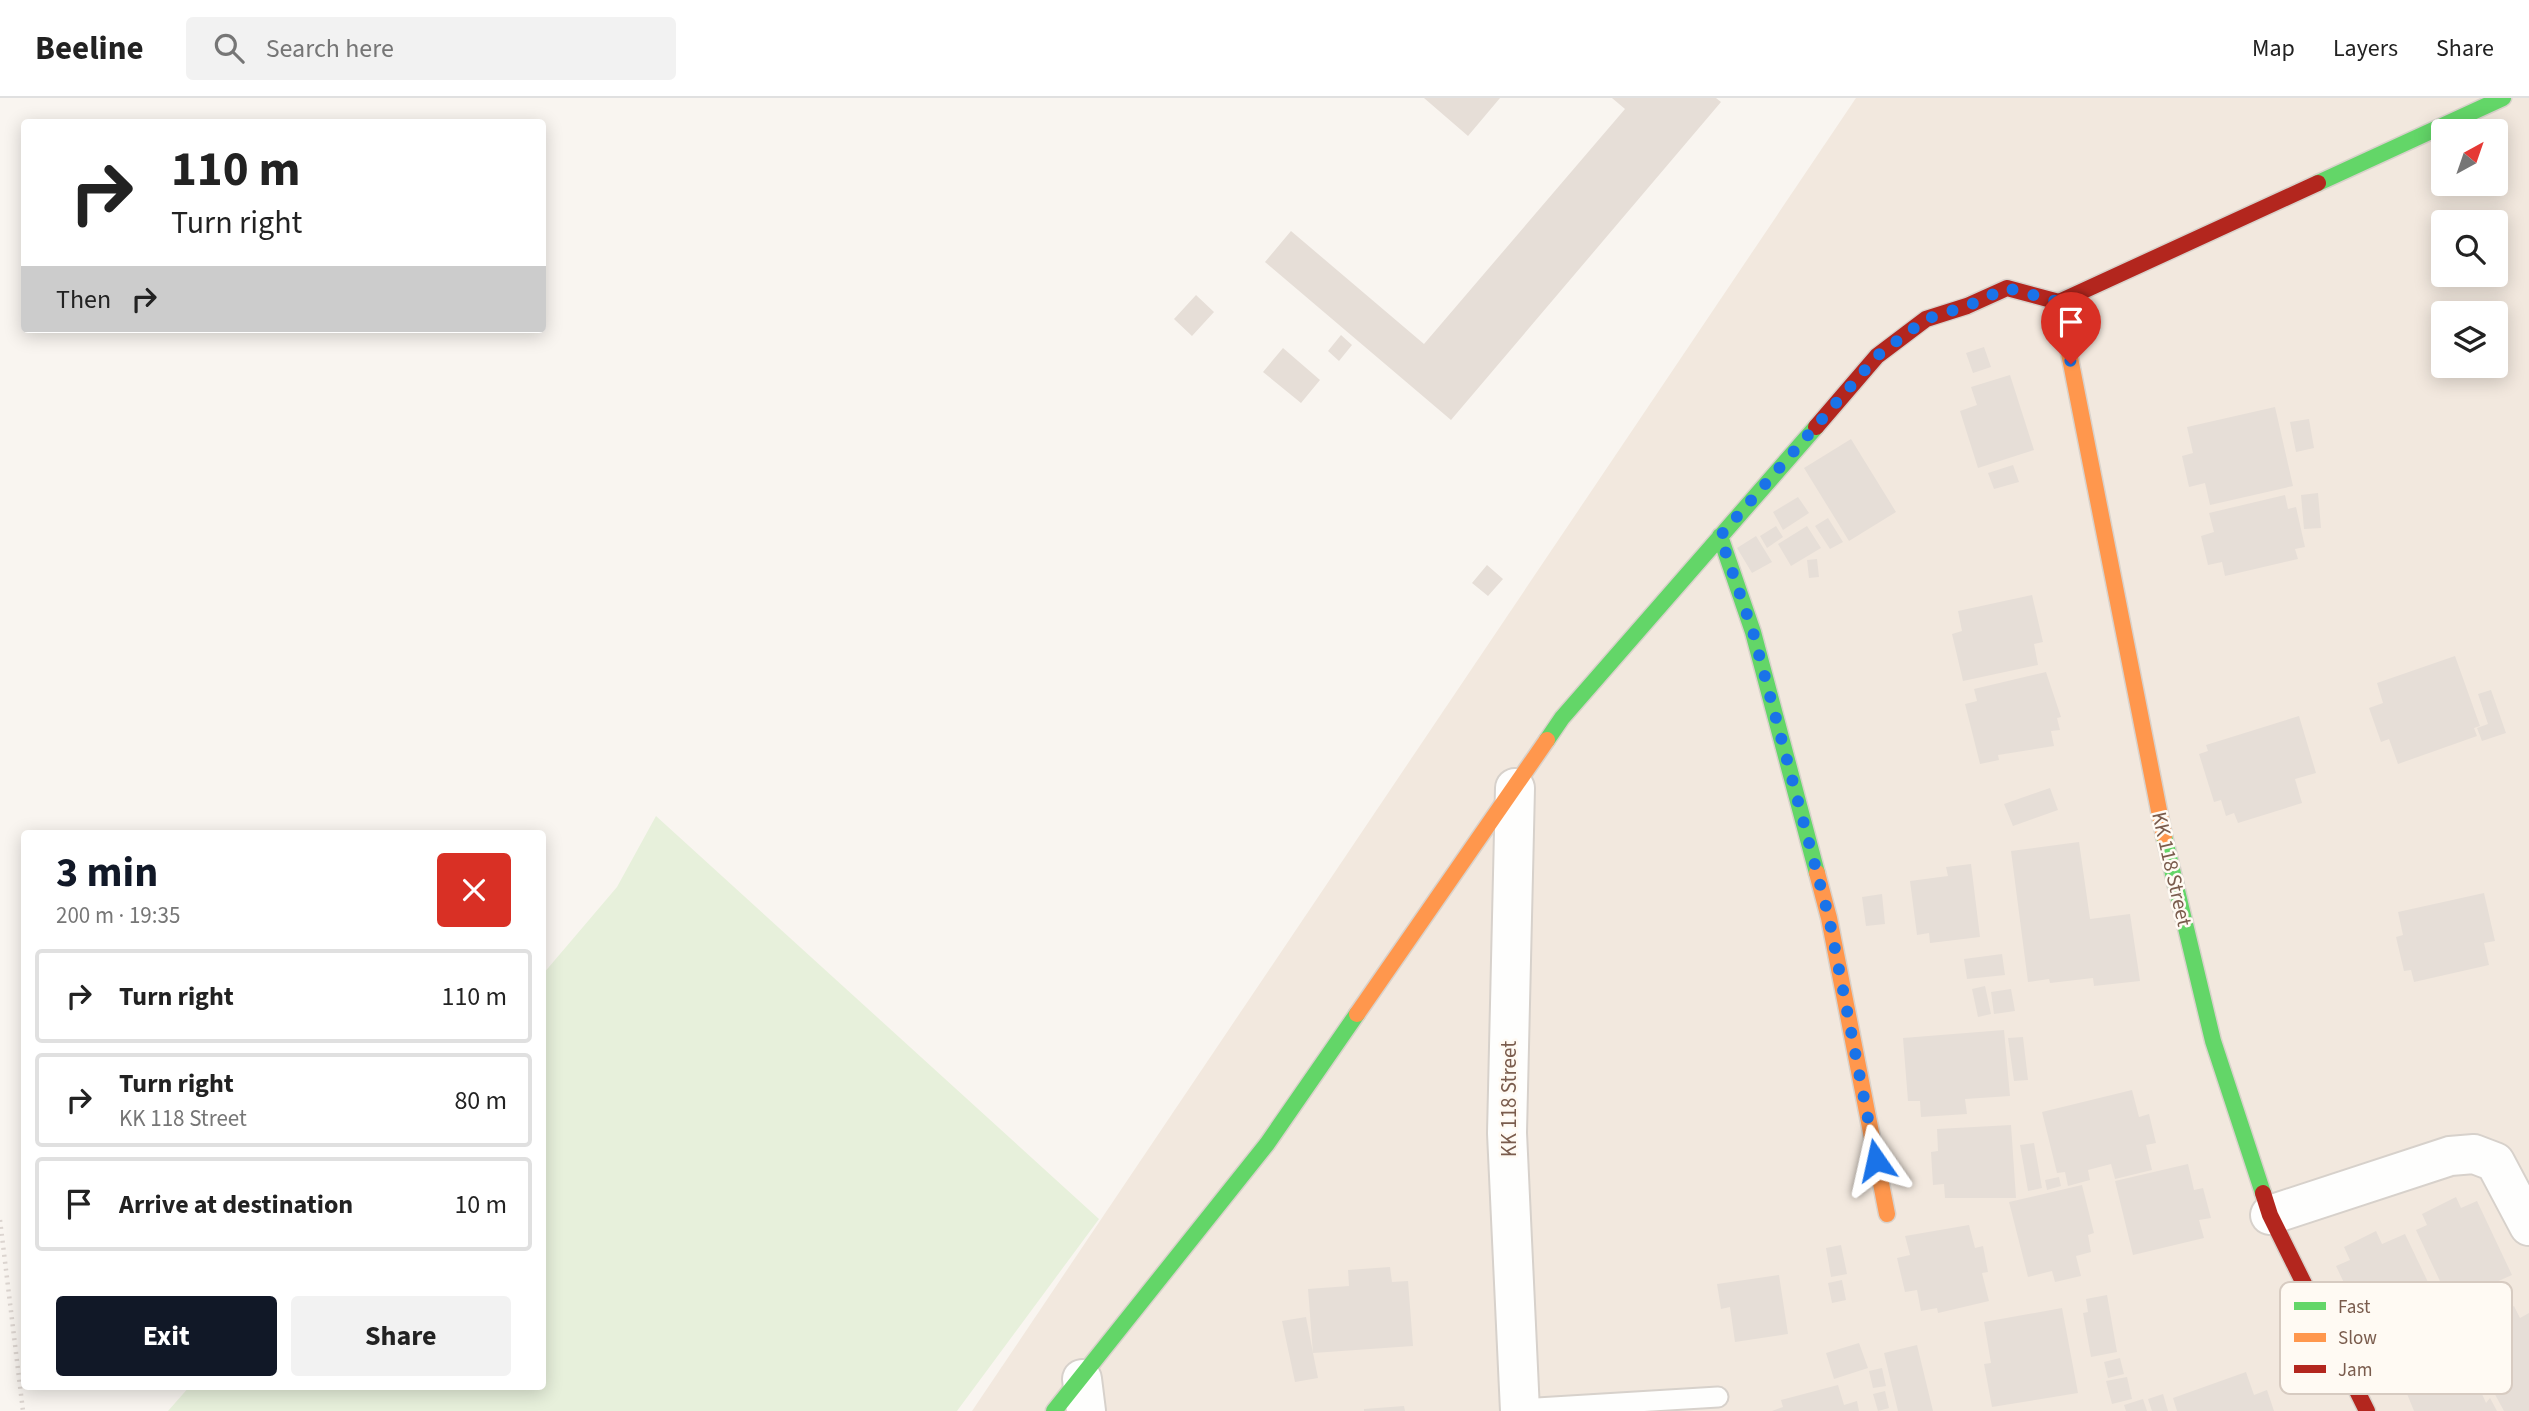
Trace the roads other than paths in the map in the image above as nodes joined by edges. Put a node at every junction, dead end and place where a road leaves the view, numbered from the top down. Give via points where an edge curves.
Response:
1 (2502, 98) edge
2 (2059, 302) junction
3 (1720, 536) junction
4 (1514, 788) junction
5 (1886, 1214) dead end
6 (2270, 1215) junction
7 (2529, 1226) edge
8 (2303, 1282) edge
9 (2359, 1394) edge
10 (1084, 1395) edge
11 (1718, 1396) dead end
12 (1520, 1410) edge
13 (1054, 1411) edge
14 (2367, 1411) edge

1 - 2 street
2 - 3 street via 2007,288 1926,319 1877,356
2 - 6 street, KK 118 Street via 2169,859 2213,1041
3 - 4 street via 1562,718
3 - 5 street via 1753,632 1829,918
4 - 10 street via 1267,1143
4 - 12 street, KK 118 Street via 1507,1133
6 - 7 street via 2450,1156 2474,1154 2494,1162
6 - 8 street, KK 118 Street
9 - 14 street, KK 118 Street
10 - 13 street
11 - 12 lane

